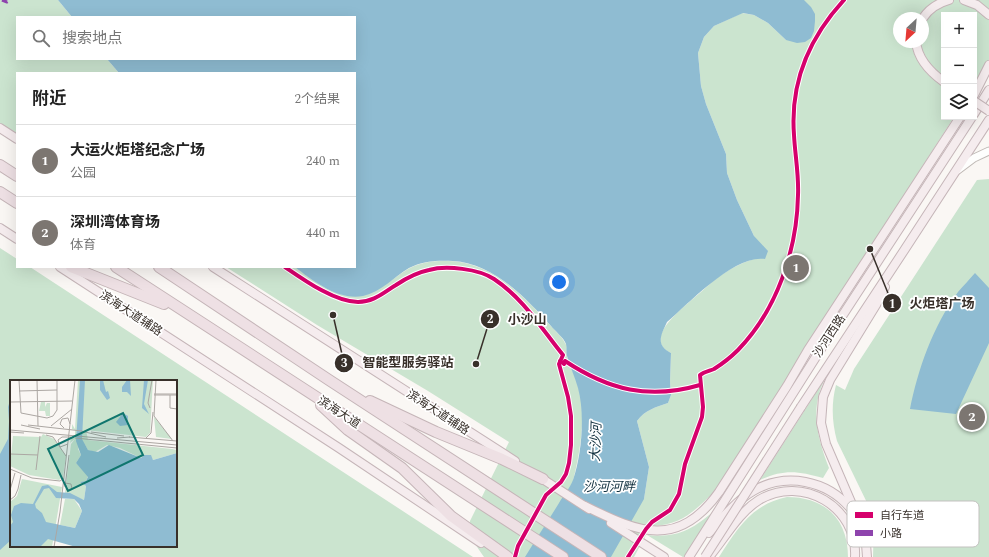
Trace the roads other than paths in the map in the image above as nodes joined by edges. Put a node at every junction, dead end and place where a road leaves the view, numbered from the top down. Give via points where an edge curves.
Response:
1 (949, 0) edge
2 (964, 0) edge
3 (928, 12) edge
4 (989, 15) edge
5 (917, 48) edge
6 (989, 65) edge
7 (989, 75) edge
8 (941, 80) edge
9 (977, 90) edge
10 (989, 90) edge
11 (977, 92) edge
12 (977, 103) edge
13 (977, 109) edge
14 (989, 111) edge
15 (958, 120) edge
16 (970, 120) edge
17 (989, 120) edge
18 (0, 128) edge
19 (16, 138) edge
20 (989, 151) edge
21 (0, 165) edge
22 (954, 173) junction
23 (16, 175) edge
24 (0, 192) edge
25 (16, 202) edge
26 (0, 228) edge
27 (16, 238) edge
28 (905, 249) junction
29 (866, 260) junction
30 (62, 268) edge
31 (74, 268) edge
32 (118, 268) edge
33 (161, 268) edge
34 (172, 268) edge
35 (215, 268) edge
36 (194, 290) junction
37 (186, 313) junction
38 (833, 330) junction
39 (304, 389) junction
40 (400, 420) junction
41 (543, 479) junction
42 (850, 501) edge
43 (847, 505) edge
44 (585, 506) junction
45 (847, 522) edge
46 (854, 547) edge
47 (866, 547) edge
48 (504, 557) edge
49 (508, 557) edge
50 (562, 557) edge
51 (601, 557) edge
52 (664, 557) edge
53 (689, 557) edge
54 (705, 557) edge
55 (709, 557) edge
56 (855, 557) edge
57 (867, 557) edge

1 - 3 main road via 936,5
2 - 4 main road via 977,5
5 - 8 main road via 924,64
6 - 9 main road
7 - 11 main road
10 - 13 main road
12 - 14 main road, bridge
15 - 29 main road
16 - 38 main road, 沙河西路
17 - 22 main road, 沙河西路
18 - 19 main road
20 - 22 main road via 974,158
21 - 23 highway
22 - 28 main road, 沙河西路
24 - 25 highway
26 - 27 main road
28 - 42 main road via 876,305 830,380 824,397 821,423 826,444
28 - 54 main road, 沙河西路, bridge
29 - 38 main road
29 - 44 main road via 719,492 695,519 681,526 657,531 640,530
30 - 48 main road, 滨海大道辅路
31 - 37 highway
32 - 37 highway, 滨海大道
33 - 36 highway, 滨海大道
34 - 36 highway
35 - 41 main road, 滨海大道辅路
36 - 40 highway, 滨海大道 via 329,380
37 - 39 highway, 滨海大道
38 - 53 main road, 沙河西路
39 - 49 highway via 340,424 408,473 451,516
39 - 50 highway, 滨海大道
40 - 41 highway via 502,459
40 - 51 highway, 滨海大道
41 - 44 main road, 滨海大道辅路
43 - 53 main road via 835,494 811,482 784,480 770,483 740,500
44 - 52 main road, 滨海大道辅路
45 - 55 main road via 836,508 818,496 799,491 771,494 743,513
46 - 56 main road
47 - 57 main road

